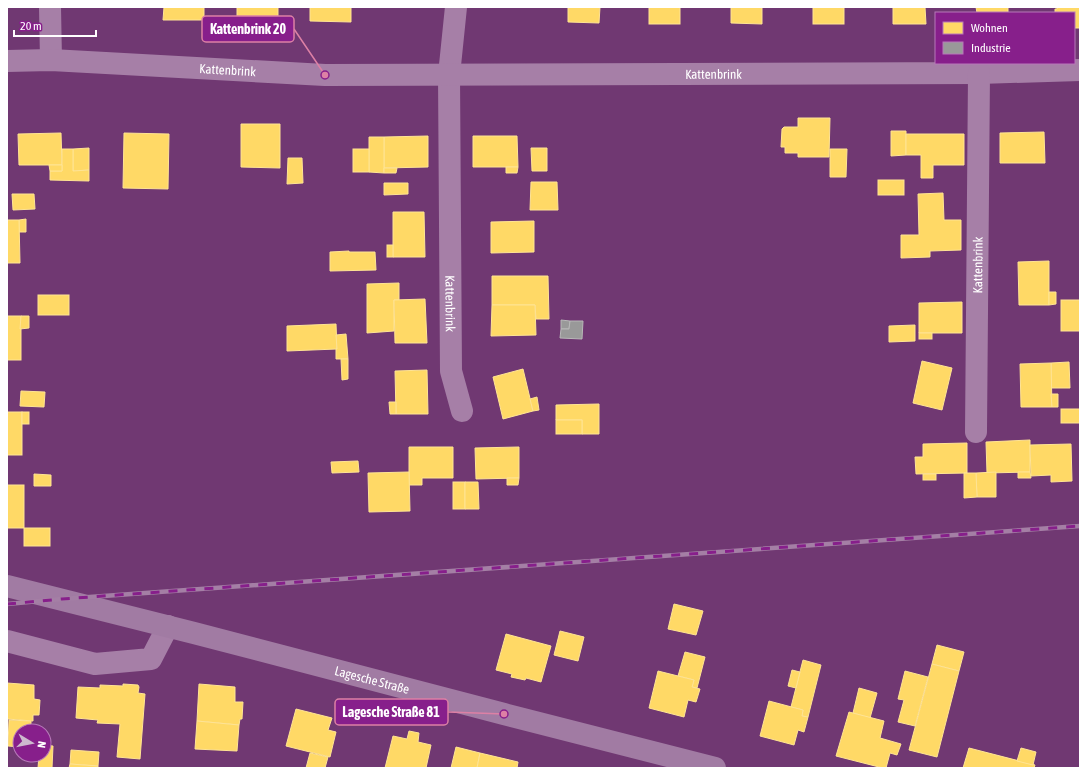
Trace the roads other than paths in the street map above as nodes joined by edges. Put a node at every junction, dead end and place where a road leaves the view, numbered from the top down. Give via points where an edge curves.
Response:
1 (50, 7) edge
2 (456, 7) edge
3 (7, 60) edge
4 (51, 60) junction
5 (1080, 70) edge
6 (979, 73) junction
7 (448, 75) junction
8 (462, 410) dead end
9 (976, 432) dead end
10 (7, 586) edge
11 (168, 626) junction
12 (7, 641) edge
13 (716, 768) edge

1 - 4 street
2 - 7 street
3 - 4 street, Kattenbrink
4 - 7 street, Kattenbrink via 325,76
5 - 6 street, Kattenbrink
6 - 7 street, Kattenbrink
6 - 9 street, Kattenbrink
7 - 8 street, Kattenbrink via 452,371
10 - 11 street, Lagesche Straße
11 - 12 street via 151,659 95,664
11 - 13 street, Lagesche Straße

